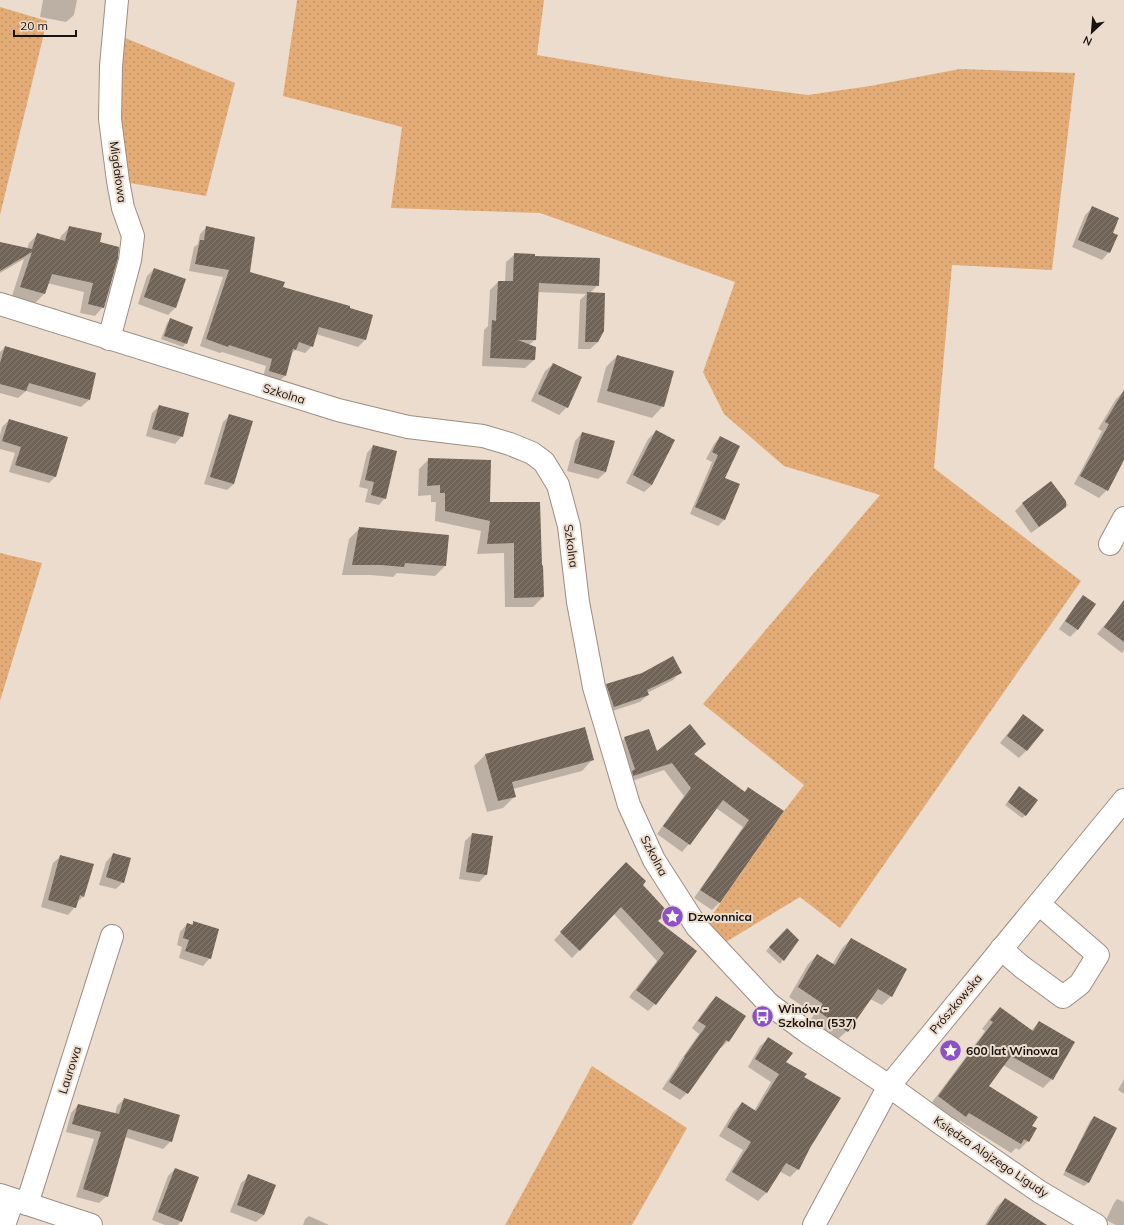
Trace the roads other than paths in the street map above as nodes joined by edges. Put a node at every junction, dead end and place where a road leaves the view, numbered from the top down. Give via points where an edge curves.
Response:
1 (116, 0) edge
2 (0, 304) edge
3 (109, 339) junction
4 (1124, 518) edge
5 (1110, 544) dead end
6 (1124, 800) edge
7 (1039, 904) junction
8 (112, 936) dead end
9 (1001, 950) junction
10 (889, 1086) junction
11 (13, 1200) edge
12 (4, 1225) edge
13 (91, 1225) edge
14 (814, 1225) edge
15 (1096, 1225) edge

1 - 3 street, Migdałowa via 110,119 119,188 133,236 130,260
2 - 3 street, Szkolna
3 - 10 street, Szkolna via 338,410 408,427 483,436 532,453 544,462 558,485 569,526 578,602 594,687 629,806 654,860 697,927 769,1004
4 - 5 street
6 - 7 street, Prószkowska
7 - 9 street, Prószkowska
7 - 9 street via 1098,955 1080,984 1062,996
8 - 11 street, Laurowa
9 - 10 street, Prószkowska
10 - 14 street, Prószkowska
10 - 15 street, Księdza Alojzego Ligudy via 1040,1192
11 - 12 street, Laurowa
11 - 13 street

